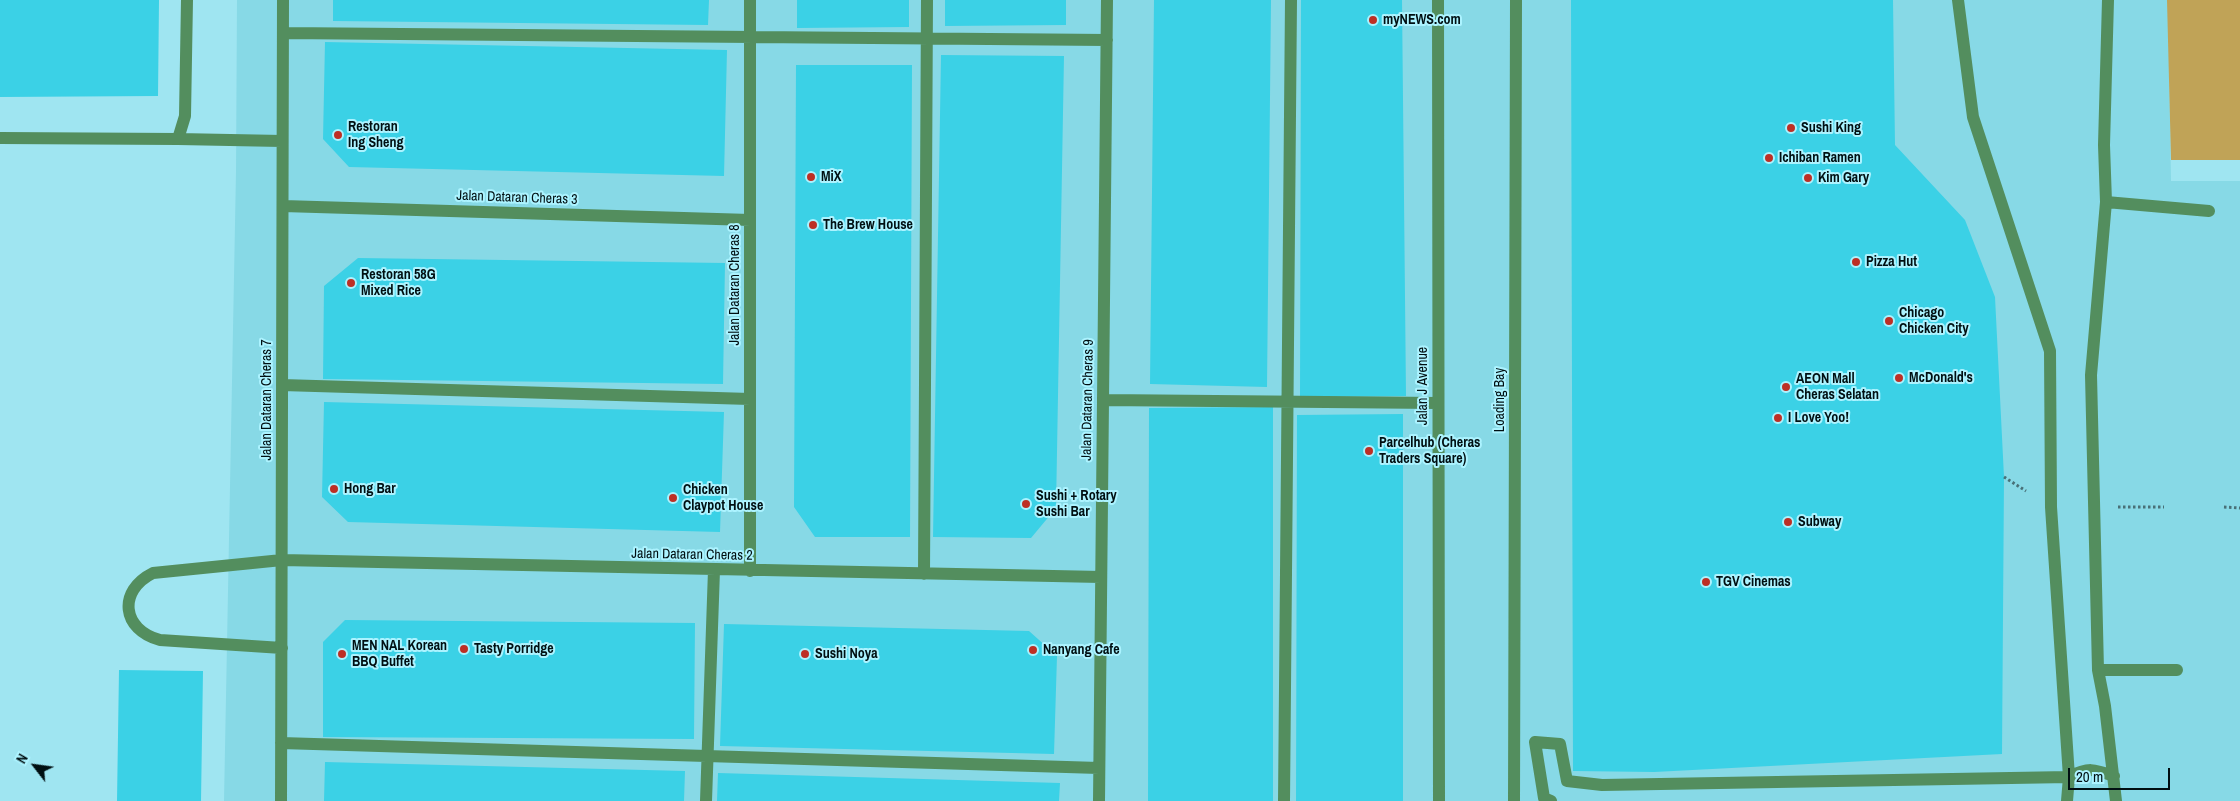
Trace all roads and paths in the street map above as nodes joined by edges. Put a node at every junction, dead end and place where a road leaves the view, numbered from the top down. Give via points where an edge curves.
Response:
1 (187, 0) edge
2 (283, 0) edge
3 (750, 0) edge
4 (928, 0) edge
5 (1107, 0) edge
6 (1291, 0) edge
7 (1438, 0) edge
8 (1516, 0) edge
9 (1958, 0) edge
10 (2108, 0) edge
11 (283, 32) junction
12 (750, 37) junction
13 (927, 38) junction
14 (1107, 40) junction
15 (0, 138) edge
16 (178, 139) junction
17 (282, 141) junction
18 (2106, 202) junction
19 (283, 206) junction
20 (2209, 211) dead end
21 (750, 220) junction
22 (282, 385) junction
23 (750, 399) junction
24 (1103, 400) junction
25 (1287, 402) junction
26 (1438, 403) junction
27 (2110, 507) dead end
28 (2164, 507) dead end
29 (2224, 507) dead end
30 (2240, 508) edge
31 (282, 560) junction
32 (714, 570) junction
33 (750, 571) junction
34 (924, 574) junction
35 (1101, 577) junction
36 (282, 648) junction
37 (2098, 670) junction
38 (2177, 670) dead end
39 (281, 743) junction
40 (707, 756) junction
41 (1099, 768) junction
42 (2114, 776) junction
43 (2069, 777) junction
44 (281, 801) edge
45 (706, 801) edge
46 (1099, 801) edge
47 (1284, 801) edge
48 (1439, 801) edge
49 (1514, 801) edge
50 (1551, 801) edge
51 (2067, 801) edge
52 (2116, 801) edge

1 - 16 street via 185,116
2 - 11 street, Jalan Dataran Cheras 7
3 - 12 street, Jalan Dataran Cheras 8
4 - 13 street
5 - 14 street, Jalan Dataran Cheras 9
6 - 25 street
7 - 26 street, Jalan J Avenue
8 - 49 street, Loading Bay
9 - 43 street via 1973,117 2050,351 2051,507
10 - 18 street via 2104,145
11 - 12 street
11 - 17 street, Jalan Dataran Cheras 7
12 - 13 street
12 - 21 street, Jalan Dataran Cheras 8
13 - 14 street
13 - 34 street
14 - 24 street, Jalan Dataran Cheras 9
15 - 16 street
16 - 17 street
17 - 19 street, Jalan Dataran Cheras 7
18 - 20 street
18 - 37 street via 2091,375
19 - 21 street, Jalan Dataran Cheras 3
19 - 22 street, Jalan Dataran Cheras 7
21 - 23 street, Jalan Dataran Cheras 8
22 - 23 street
22 - 31 street, Jalan Dataran Cheras 7
23 - 33 street, Jalan Dataran Cheras 8
24 - 25 street
24 - 35 street, Jalan Dataran Cheras 9
25 - 26 street
25 - 47 street
26 - 48 street, Jalan J Avenue
27 - 28 path
29 - 30 path
31 - 32 street, Jalan Dataran Cheras 2
31 - 36 street, Jalan Dataran Cheras 7
31 - 36 street, Jalan Dataran Cheras 2 via 153,573 136,585 128,604 140,632 160,640
32 - 33 street, Jalan Dataran Cheras 2
32 - 40 street
33 - 34 street, Jalan Dataran Cheras 2
34 - 35 street, Jalan Dataran Cheras 2
35 - 41 street, Jalan Dataran Cheras 9
36 - 39 street, Jalan Dataran Cheras 7
37 - 38 street
37 - 42 street
39 - 40 street
39 - 44 street, Jalan Dataran Cheras 7
40 - 41 street
40 - 45 street
41 - 46 street, Jalan Dataran Cheras 9
42 - 43 street via 2086,769
42 - 52 street
43 - 50 street via 1602,785 1567,781 1560,744 1535,742 1544,798
43 - 51 street

